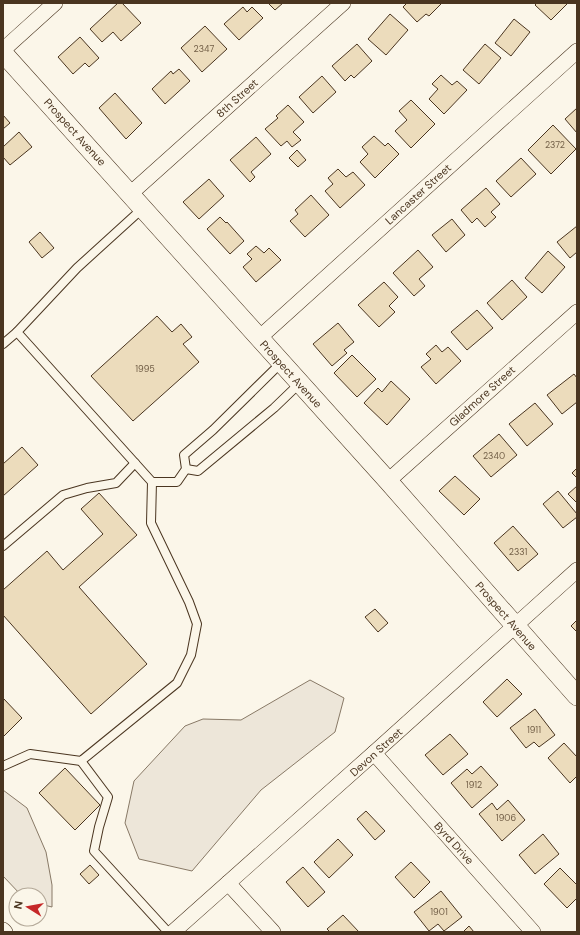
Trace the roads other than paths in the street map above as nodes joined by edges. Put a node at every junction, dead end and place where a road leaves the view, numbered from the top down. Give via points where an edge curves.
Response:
1 (55, 3) edge
2 (343, 3) edge
3 (3, 50) edge
4 (577, 51) edge
5 (3, 53) edge
6 (130, 194) junction
7 (143, 208) junction
8 (577, 312) edge
9 (17, 332) junction
10 (259, 338) junction
11 (3, 344) edge
12 (281, 363) junction
13 (300, 384) junction
14 (135, 463) junction
15 (186, 469) junction
16 (388, 481) junction
17 (152, 482) junction
18 (3, 546) edge
19 (577, 570) edge
20 (515, 625) junction
21 (577, 696) edge
22 (374, 754) junction
23 (81, 761) junction
24 (3, 766) edge
25 (228, 882) junction
26 (168, 932) edge
27 (173, 932) edge
28 (273, 932) edge
29 (533, 932) edge

1 - 3 street
2 - 6 street, 8th Street
4 - 10 street, Lancaster Street
5 - 6 street, Prospect Avenue
6 - 7 street, Prospect Avenue
7 - 9 lane via 77,268
7 - 10 street, Prospect Avenue
8 - 16 street, Gladmore Street
9 - 11 lane
9 - 14 lane
10 - 12 street, Prospect Avenue
12 - 13 street, Prospect Avenue
12 - 15 lane via 184,455
13 - 15 lane via 198,471
13 - 16 street, Prospect Avenue
14 - 17 lane
14 - 18 lane via 116,483 63,495
15 - 17 lane via 177,482
16 - 20 street, Prospect Avenue
17 - 23 lane via 151,523 197,624 191,655 177,683
19 - 20 street, Devon Street
20 - 21 street, Prospect Avenue
20 - 22 street, Devon Street
22 - 25 street, Devon Street
22 - 29 street, Byrd Drive
23 - 24 lane via 30,754
23 - 26 lane via 108,797 94,851
25 - 27 street, Devon Street
25 - 28 street

